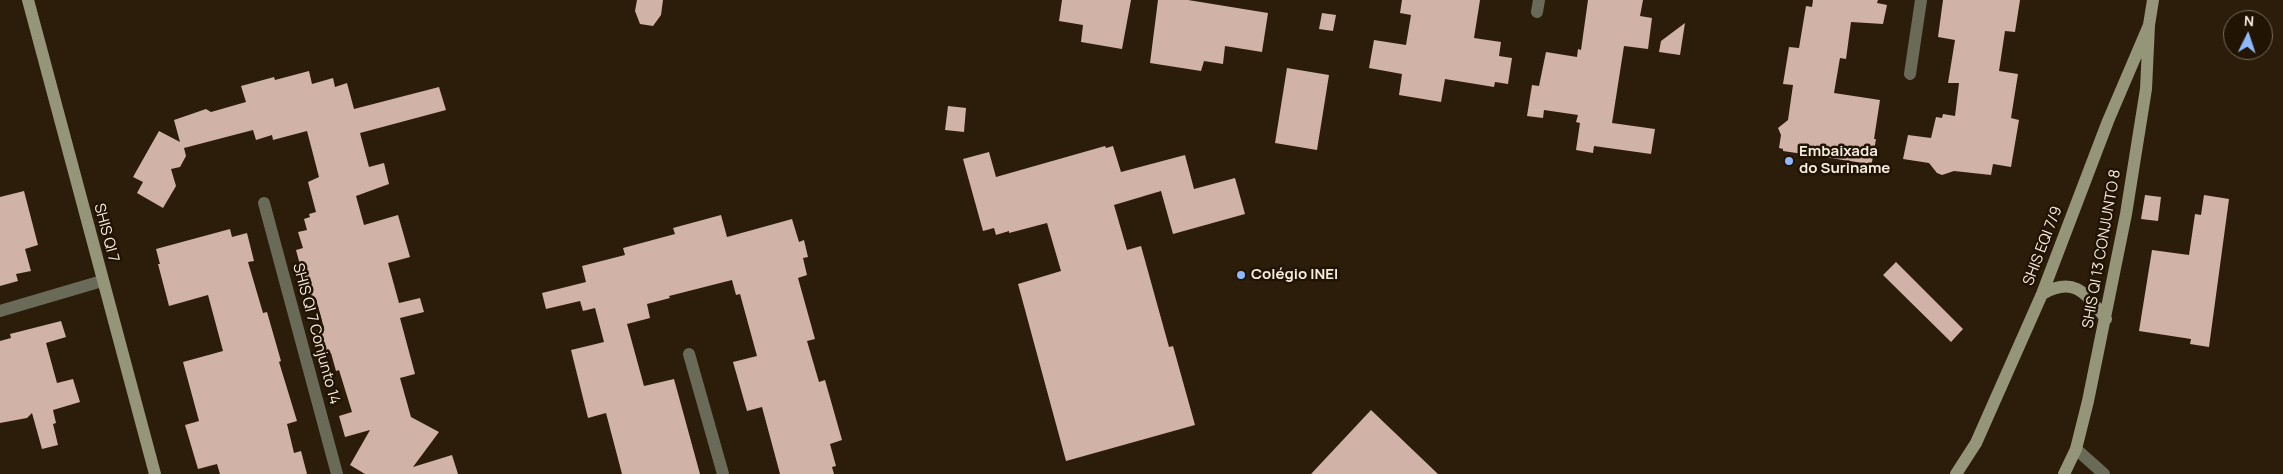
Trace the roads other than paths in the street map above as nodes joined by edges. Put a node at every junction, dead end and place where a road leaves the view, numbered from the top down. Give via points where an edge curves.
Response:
1 (28, 0) edge
2 (1921, 0) edge
3 (2153, 0) edge
4 (2149, 25) junction
5 (1910, 74) dead end
6 (264, 203) dead end
7 (102, 281) junction
8 (2042, 294) junction
9 (0, 310) edge
10 (2106, 319) junction
11 (689, 354) dead end
12 (2076, 449) junction
13 (155, 474) edge
14 (337, 474) edge
15 (723, 474) edge
16 (1956, 474) edge
17 (2064, 474) edge
18 (2104, 474) edge

1 - 7 street, SHIS QI 7
2 - 5 street
3 - 4 street
4 - 8 street, SHIS EQI 7/9 via 2108,121
4 - 10 street, SHIS QI 13 CONJUNTO 8 via 2146,90
6 - 14 street, SHIS QI 7 Conjunto 14
7 - 9 street
7 - 13 street, SHIS QI 7
8 - 10 street via 2055,286 2076,288
8 - 16 street, SHIS EQI 7/9 via 1976,443
10 - 12 street, SHIS QI 13 CONJUNTO 8
11 - 15 street
12 - 17 street, SHIS QI 13 CONJUNTO 8
12 - 18 street

